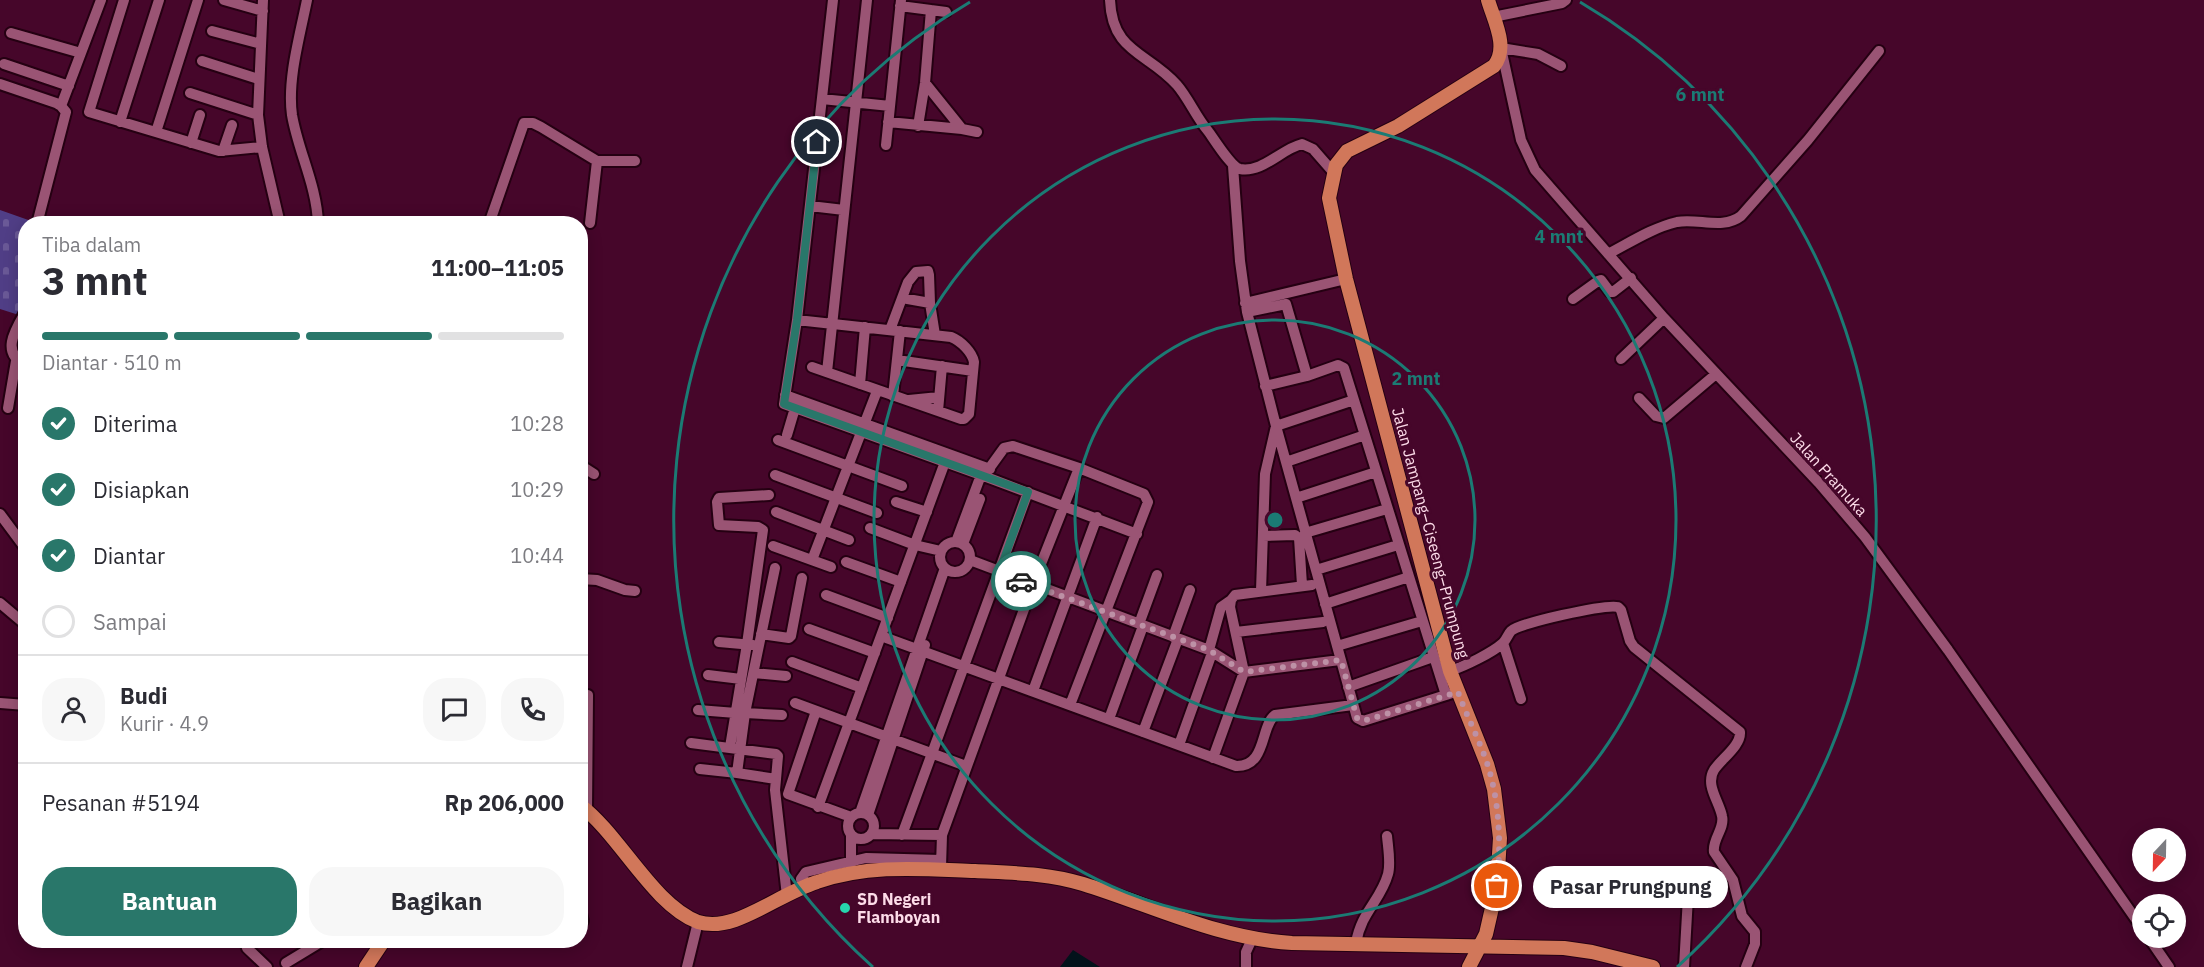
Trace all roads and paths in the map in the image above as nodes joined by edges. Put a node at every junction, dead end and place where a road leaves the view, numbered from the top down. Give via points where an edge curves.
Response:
1 (101, 0) edge
2 (124, 0) edge
3 (159, 0) edge
4 (198, 0) edge
5 (224, 0) edge
6 (307, 0) edge
7 (833, 0) edge
8 (867, 0) edge
9 (1110, 0) edge
10 (1488, 0) edge
11 (1566, 0) edge
12 (901, 2) edge
13 (263, 5) edge
14 (931, 10) junction
15 (946, 12) dead end
16 (1493, 17) junction
17 (212, 31) dead end
18 (11, 33) dead end
19 (261, 44) junction
20 (1501, 48) junction
21 (1879, 51) dead end
22 (81, 53) junction
23 (202, 61) dead end
24 (4, 64) dead end
25 (1561, 66) dead end
26 (258, 79) junction
27 (925, 83) junction
28 (0, 84) edge
29 (69, 86) junction
30 (190, 93) dead end
31 (822, 99) junction
32 (856, 102) junction
33 (61, 106) junction
34 (890, 106) junction
35 (200, 116) dead end
36 (258, 116) junction
37 (120, 122) junction
38 (888, 122) junction
39 (231, 125) dead end
40 (918, 126) junction
41 (962, 129) junction
42 (156, 132) junction
43 (977, 132) dead end
44 (191, 143) junction
45 (886, 145) dead end
46 (262, 147) junction
47 (223, 151) junction
48 (597, 161) junction
49 (635, 161) dead end
50 (1233, 166) junction
51 (1334, 174) junction
52 (810, 206) junction
53 (844, 210) junction
54 (39, 216) edge
55 (278, 216) edge
56 (317, 216) edge
57 (492, 216) edge
58 (590, 223) dead end
59 (1608, 254) junction
60 (1631, 278) junction
61 (1346, 279) junction
62 (902, 298) junction
63 (1573, 299) dead end
64 (930, 303) junction
65 (1246, 308) junction
66 (1664, 318) junction
67 (797, 320) junction
68 (832, 324) junction
69 (18, 325) edge
70 (866, 327) junction
71 (895, 330) junction
72 (935, 335) junction
73 (5, 349) edge
74 (1621, 359) dead end
75 (18, 360) edge
76 (897, 360) junction
77 (942, 366) junction
78 (812, 367) dead end
79 (973, 371) junction
80 (827, 372) junction
81 (18, 373) edge
82 (1716, 374) junction
83 (1307, 376) junction
84 (860, 384) junction
85 (1265, 386) junction
86 (877, 391) junction
87 (785, 395) junction
88 (893, 396) junction
89 (939, 397) junction
90 (1639, 398) dead end
91 (905, 400) junction
92 (1354, 400) junction
93 (8, 408) dead end
94 (795, 408) junction
95 (938, 411) junction
96 (1276, 426) junction
97 (863, 428) junction
98 (1365, 435) junction
99 (945, 462) junction
100 (1286, 462) junction
101 (848, 466) junction
102 (1079, 468) junction
103 (588, 470) edge
104 (987, 471) junction
105 (1376, 472) junction
106 (594, 474) dead end
107 (775, 475) dead end
108 (902, 486) dead end
109 (1028, 492) junction
110 (769, 495) dead end
111 (836, 498) junction
112 (1296, 498) junction
113 (896, 501) dead end
114 (1064, 505) junction
115 (1387, 509) junction
116 (776, 512) dead end
117 (927, 512) junction
118 (877, 513) dead end
119 (0, 514) edge
120 (1097, 517) junction
121 (870, 528) dead end
122 (824, 530) junction
123 (1305, 532) junction
124 (1137, 534) junction
125 (1263, 536) junction
126 (18, 538) edge
127 (849, 540) dead end
128 (959, 543) junction
129 (1398, 544) junction
130 (915, 545) junction
131 (773, 546) dead end
132 (941, 551) junction
133 (812, 560) junction
134 (970, 560) junction
135 (846, 562) dead end
136 (831, 567) dead end
137 (775, 568) dead end
138 (948, 569) junction
139 (1316, 570) junction
140 (999, 573) junction
141 (1157, 575) dead end
142 (802, 578) dead end
143 (1408, 578) junction
144 (588, 579) edge
145 (901, 582) junction
146 (1033, 585) junction
147 (1191, 590) dead end
148 (635, 591) dead end
149 (1261, 591) junction
150 (826, 595) dead end
151 (1068, 598) junction
152 (1231, 600) junction
153 (0, 603) edge
154 (1325, 604) junction
155 (1105, 612) junction
156 (18, 618) edge
157 (888, 618) junction
158 (1422, 621) junction
159 (1323, 622) dead end
160 (1141, 625) junction
161 (809, 629) dead end
162 (1236, 632) junction
163 (881, 636) junction
164 (1175, 638) junction
165 (756, 641) junction
166 (719, 642) dead end
167 (1503, 643) junction
168 (1337, 646) junction
169 (920, 650) junction
170 (1211, 652) junction
171 (875, 653) junction
172 (1433, 657) junction
173 (1341, 660) junction
174 (792, 662) dead end
175 (964, 666) junction
176 (1450, 671) junction
177 (1244, 672) junction
178 (753, 673) junction
179 (708, 675) dead end
180 (786, 676) dead end
181 (741, 679) junction
182 (998, 679) junction
183 (1348, 687) junction
184 (862, 688) junction
185 (1033, 692) junction
186 (1452, 694) junction
187 (1521, 699) dead end
188 (0, 703) edge
189 (795, 703) dead end
190 (18, 704) edge
191 (1070, 705) junction
192 (1353, 705) junction
193 (698, 710) dead end
194 (816, 711) junction
195 (741, 713) junction
196 (782, 715) dead end
197 (1109, 719) junction
198 (849, 723) junction
199 (1143, 732) junction
200 (889, 738) junction
201 (692, 743) dead end
202 (1179, 745) junction
203 (735, 748) junction
204 (932, 754) junction
205 (1213, 758) junction
206 (966, 766) junction
207 (700, 769) dead end
208 (736, 773) junction
209 (776, 779) junction
210 (818, 807) junction
211 (588, 811) edge
212 (860, 815) junction
213 (902, 835) junction
214 (942, 835) junction
215 (851, 836) junction
216 (869, 836) junction
217 (1387, 836) dead end
218 (867, 864) junction
219 (941, 865) junction
220 (851, 867) junction
221 (787, 896) junction
222 (1688, 897) dead end
223 (2132, 914) edge
224 (698, 922) junction
225 (1252, 939) junction
226 (1356, 943) junction
227 (247, 948) edge
228 (311, 948) edge
229 (379, 948) edge
230 (1479, 948) junction
231 (2156, 948) edge
232 (286, 963) dead end
233 (1644, 966) edge
234 (267, 967) edge
235 (366, 967) edge
236 (687, 967) edge
237 (1246, 967) edge
238 (1468, 967) edge
239 (1684, 967) edge
240 (1746, 967) edge
241 (2169, 967) edge

1 - 22 street
2 - 37 street via 89,112
3 - 37 street
4 - 42 street
5 - 13 street
6 - 56 street via 294,62 292,112
7 - 31 street
8 - 32 street
9 - 50 street via 1116,32 1131,50 1175,83
10 - 16 main road
11 - 16 street
12 - 14 street
12 - 34 street
13 - 19 street
14 - 15 street
14 - 27 street
16 - 20 main road
17 - 19 street
18 - 22 street
19 - 26 street
20 - 25 street via 1538,54
20 - 51 main road, Jalan Jampang–Ciseeng–Prumpung via 1499,60 1488,71 1398,126 1347,151
20 - 59 street, Jalan Pramuka via 1521,140 1535,170
21 - 59 street via 1742,216 1726,223 1693,220 1654,229
22 - 29 street
23 - 26 street
24 - 29 street
26 - 36 street
27 - 40 street
27 - 41 street
28 - 33 street
29 - 33 street
30 - 36 street
31 - 32 street
31 - 52 street
32 - 34 street
32 - 53 street
33 - 54 street via 66,117
34 - 38 street
35 - 44 street
36 - 46 street
37 - 42 street
38 - 40 street
38 - 45 street
39 - 47 street
40 - 41 street
41 - 43 street
42 - 44 street
44 - 47 street
46 - 47 street
46 - 55 street
48 - 49 street
48 - 57 street via 541,126 524,123
48 - 58 street
50 - 51 street via 1259,166 1302,144 1313,149
50 - 65 street
51 - 61 main road, Jalan Jampang–Ciseeng–Prumpung via 1329,198
52 - 53 street
52 - 67 street
53 - 68 street
59 - 60 street, Jalan Pramuka
60 - 63 street via 1614,292 1602,280 1598,281
60 - 66 street, Jalan Pramuka
61 - 65 street
61 - 176 main road, Jalan Jampang–Ciseeng–Prumpung
62 - 64 street
62 - 64 street via 908,282 916,272 924,270 929,275
62 - 71 street
64 - 72 street
65 - 83 street via 1286,304
65 - 85 street
66 - 74 street
66 - 82 street, Jalan Pramuka
67 - 68 street
67 - 87 street
68 - 70 street
68 - 80 street
69 - 73 street
70 - 71 street
70 - 84 street
71 - 72 street
71 - 76 street
72 - 79 street via 956,339 973,356
73 - 75 street
76 - 77 street
76 - 88 street
77 - 79 street
77 - 89 street
78 - 80 street
79 - 95 street via 967,417 961,419
80 - 84 street
81 - 93 street
82 - 90 street via 1664,418 1656,416
82 - 223 street, Jalan Pramuka via 1865,537
83 - 85 street
83 - 92 street via 1342,366
84 - 86 street
85 - 96 street
86 - 88 street
86 - 97 street
87 - 94 street via 784,405
87 - 97 street
88 - 91 street
89 - 91 street
89 - 95 street
91 - 95 street
92 - 96 street
92 - 98 street
94 - 97 street
94 - 101 street via 783,437
96 - 100 street
96 - 125 street via 1265,474
97 - 99 street
97 - 101 street
97 - 104 street
98 - 100 street
98 - 105 street
99 - 104 street
99 - 117 street
100 - 112 street
101 - 108 street
101 - 111 street
102 - 104 street via 1012,446 1004,448
102 - 114 street
102 - 124 street via 1144,494 1148,502
103 - 106 street
104 - 109 street
104 - 128 street
105 - 112 street
105 - 115 street
107 - 111 street
109 - 114 street
109 - 140 street
110 - 165 street via 719,498 717,502 719,525 763,530
111 - 118 street
111 - 122 street
112 - 123 street
113 - 117 street
114 - 120 street
114 - 146 street
115 - 123 street
115 - 129 street
116 - 122 street
117 - 130 street
119 - 126 street
120 - 124 street
120 - 151 street
121 - 130 street
122 - 127 street
122 - 133 street
123 - 139 street
124 - 155 street
125 - 149 street
125 - 149 street via 1299,538 1307,585
128 - 132 street
128 - 134 street via 968,548
129 - 139 street
129 - 143 street
130 - 132 street
130 - 145 street
131 - 133 street
132 - 138 street via 942,563
133 - 136 street
134 - 138 street via 963,569
134 - 140 street
135 - 145 street
137 - 165 street
138 - 169 street
139 - 154 street
140 - 146 street
140 - 175 street
141 - 160 street
142 - 165 street via 791,636
143 - 154 street
143 - 158 street
144 - 148 street
145 - 157 street
146 - 151 street
146 - 182 street
147 - 164 street
149 - 152 street via 1235,595
150 - 157 street
151 - 155 street
151 - 185 street
152 - 162 street
152 - 170 street via 1219,611
153 - 156 street
154 - 168 street
155 - 160 street
155 - 191 street
157 - 163 street
158 - 168 street
158 - 172 street
159 - 162 street
160 - 164 street
160 - 197 street
161 - 171 street
162 - 177 street
163 - 169 street
163 - 171 street
164 - 170 street
164 - 199 street
165 - 166 street
165 - 178 street
165 - 181 street
167 - 176 street
167 - 187 street
167 - 240 street via 1512,630 1577,610 1618,607 1634,647 1740,732 1738,741 1711,777 1722,816 1714,852 1733,880 1742,916 1755,932
168 - 173 street
169 - 175 street
169 - 200 street
170 - 177 street
170 - 202 street
171 - 184 street
172 - 183 street
172 - 186 street
173 - 177 street
173 - 183 street
174 - 184 street
175 - 182 street
175 - 204 street
176 - 186 main road, Jalan Jampang–Ciseeng–Prumpung
177 - 205 street
178 - 180 street
178 - 195 street
179 - 181 street
181 - 195 street
182 - 185 street
182 - 206 street
183 - 192 street
184 - 198 street
185 - 191 street
186 - 192 street via 1363,721 1357,718
186 - 230 main road, Jalan Jampang–Ciseeng–Prumpung via 1487,764 1500,838 1497,886
188 - 190 street
189 - 194 street
191 - 197 street
192 - 205 street via 1275,715 1269,720 1260,751 1245,765
193 - 195 street
194 - 198 street
194 - 210 street via 788,794
195 - 196 street
195 - 203 street
197 - 199 street
198 - 200 street
198 - 210 street
199 - 202 street
200 - 204 street
200 - 212 street
201 - 203 street
202 - 205 street
203 - 208 street
203 - 209 street via 776,754
204 - 206 street
204 - 213 street
206 - 214 street
207 - 208 street
208 - 209 street
209 - 221 street
210 - 212 street
211 - 224 main road via 665,898
212 - 215 street via 848,826
212 - 216 street via 874,824
213 - 214 street
213 - 216 street
214 - 219 street
215 - 216 street via 859,840
215 - 220 street
216 - 218 street
217 - 226 street via 1388,875 1365,914
218 - 219 main road via 904,868
218 - 220 main road
219 - 225 main road via 1056,876
220 - 221 main road
221 - 224 main road via 735,920
222 - 239 street
224 - 236 street
225 - 226 main road via 1292,944
225 - 237 street
226 - 230 main road
227 - 234 street
228 - 232 street
229 - 235 main road
230 - 233 main road via 1580,950
230 - 238 main road, Jalan Jampang–Ciseeng–Prumpung
231 - 241 street

